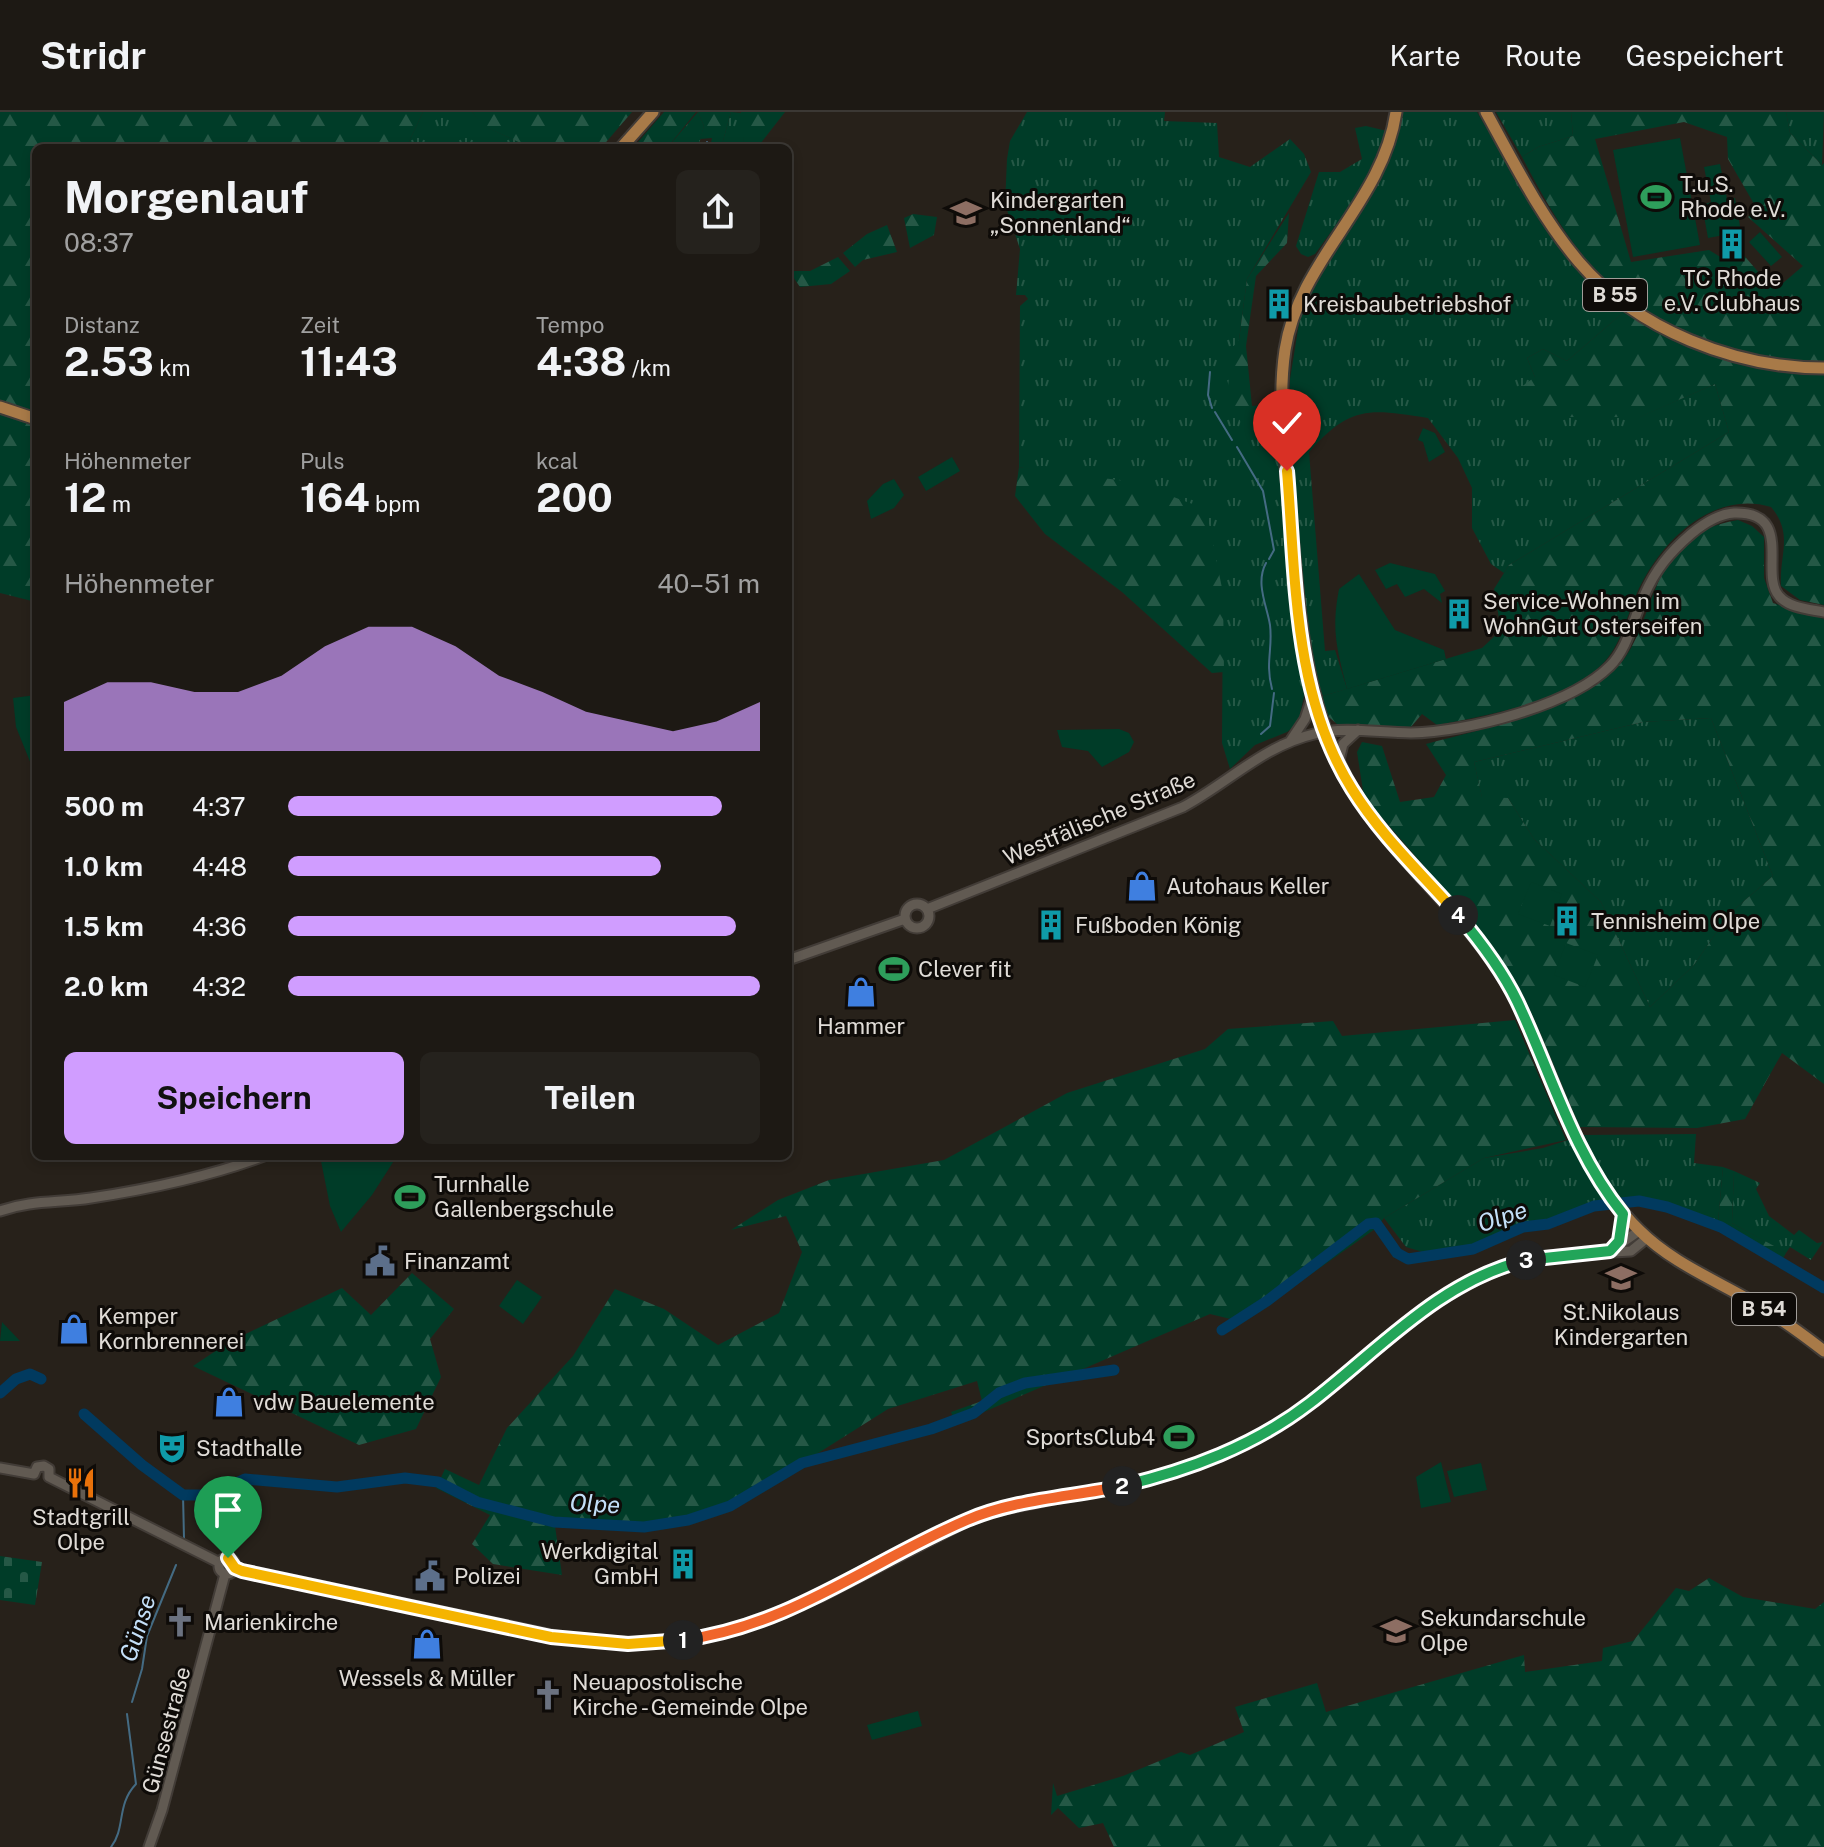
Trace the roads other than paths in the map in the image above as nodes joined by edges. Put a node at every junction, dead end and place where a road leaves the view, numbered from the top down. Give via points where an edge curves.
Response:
1 (653, 112) edge
2 (1486, 112) edge
3 (1394, 123) edge
4 (625, 144) edge
5 (1824, 368) edge
6 (0, 407) edge
7 (32, 418) edge
8 (1824, 612) edge
9 (1312, 698) junction
10 (1358, 730) junction
11 (1323, 731) junction
12 (1291, 740) junction
13 (1338, 765) junction
14 (927, 909) junction
15 (905, 919) junction
16 (792, 959) edge
17 (251, 1160) edge
18 (0, 1211) edge
19 (1623, 1214) junction
20 (1643, 1234) junction
21 (1613, 1249) junction
22 (1824, 1351) edge
23 (0, 1468) edge
24 (220, 1563) junction
25 (235, 1568) junction
26 (225, 1574) junction
27 (149, 1847) edge

1 - 4 main road
2 - 5 main road, B 55 via 1561,240 1631,308 1722,352
3 - 9 main road, B 54 via 1368,192 1306,286 1285,353 1287,471
6 - 7 main road
8 - 10 street, Westfälische Straße via 1779,597 1772,584 1774,543 1768,530 1750,516 1723,514 1668,555 1619,654 1586,684 1545,704 1453,728 1412,733
9 - 11 main road, B 54
9 - 12 street
10 - 11 street, Westfälische Straße
10 - 13 street via 1343,744
11 - 12 street, Westfälische Straße
11 - 13 main road, B 54
12 - 14 street, Westfälische Straße via 1183,807
13 - 19 main road, B 54 via 1370,815 1494,961 1596,1177
14 - 15 street via 910,905
14 - 15 street via 923,927 912,927
15 - 16 street
17 - 18 street via 174,1184 87,1199 28,1202
19 - 20 main road, B 54
19 - 21 street
20 - 21 street
20 - 22 main road, B 54
21 - 25 street via 1543,1256 1486,1274 1426,1308 1311,1402 1252,1440 1182,1470 981,1514 820,1597 737,1629 628,1644 551,1637
23 - 24 street via 34,1474 39,1481 49,1477
24 - 25 street via 228,1558
24 - 26 street
25 - 26 street
26 - 27 street, Günsestraße

